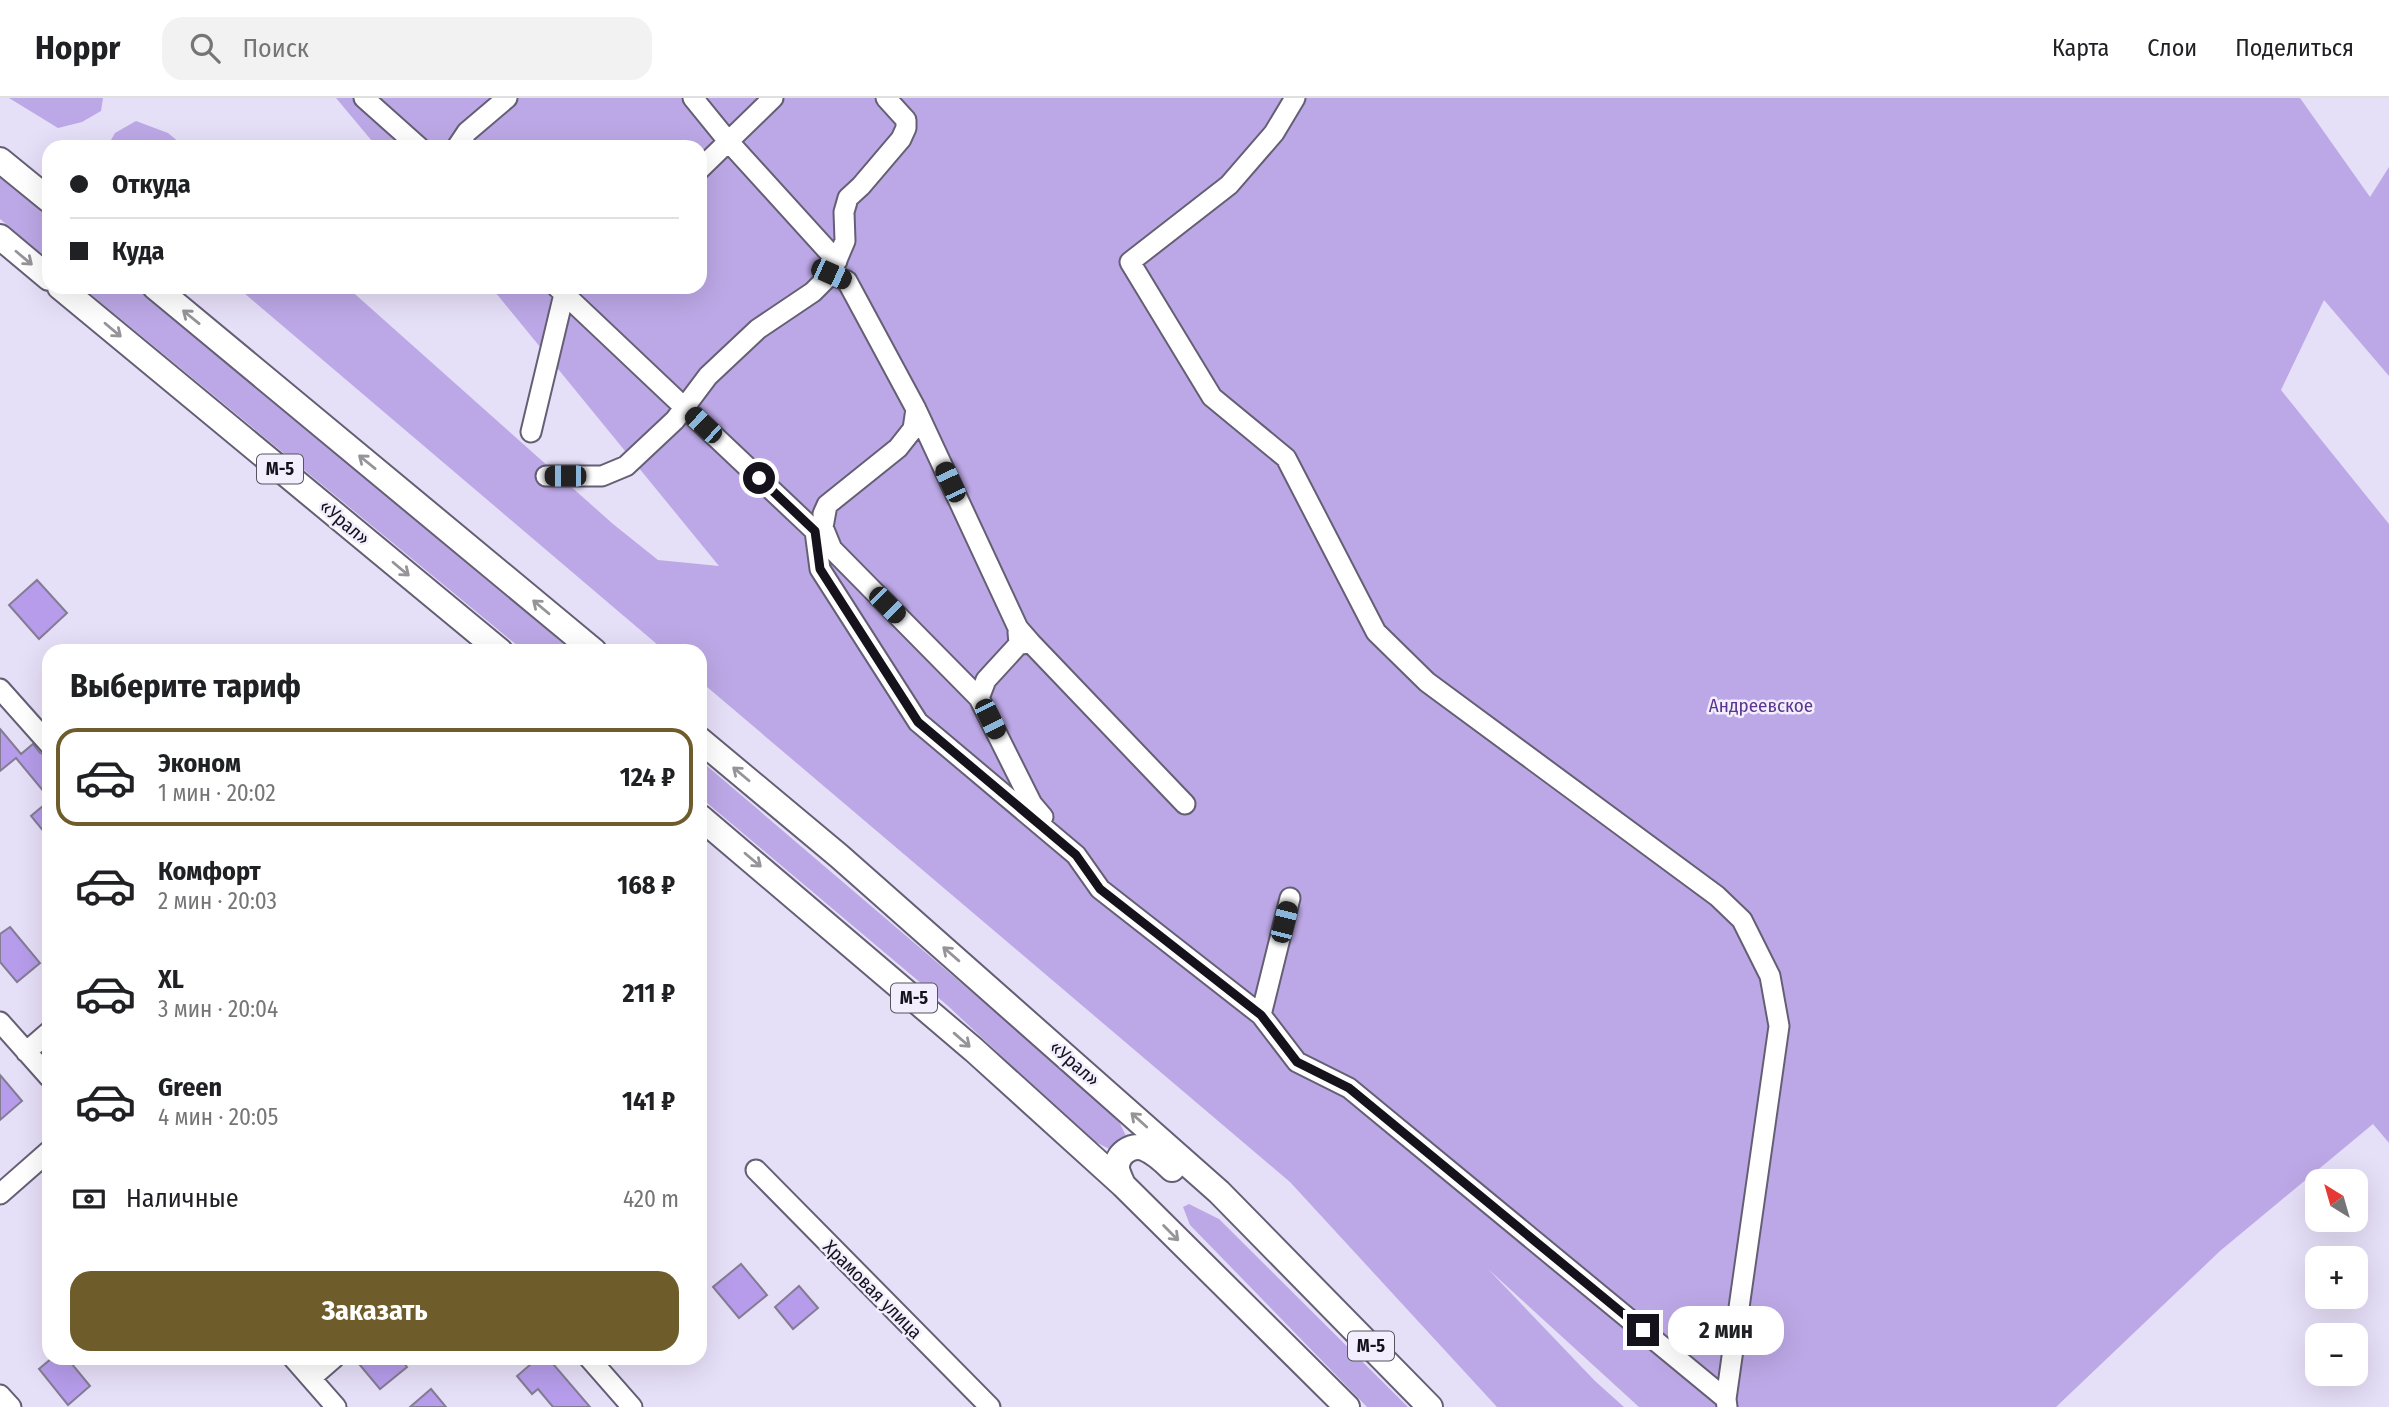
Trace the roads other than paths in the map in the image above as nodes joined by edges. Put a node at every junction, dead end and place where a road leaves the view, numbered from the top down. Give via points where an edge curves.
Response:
1 (364, 98) edge
2 (507, 98) edge
3 (693, 98) edge
4 (773, 98) edge
5 (886, 98) edge
6 (1295, 98) edge
7 (411, 140) edge
8 (462, 140) edge
9 (728, 141) junction
10 (0, 160) edge
11 (707, 162) edge
12 (42, 194) edge
13 (0, 237) edge
14 (834, 268) junction
15 (42, 272) edge
16 (68, 294) edge
17 (163, 294) edge
18 (563, 294) edge
19 (569, 294) edge
20 (684, 408) junction
21 (916, 409) junction
22 (531, 432) dead end
23 (546, 476) dead end
24 (827, 505) junction
25 (815, 531) junction
26 (1023, 638) junction
27 (492, 644) edge
28 (586, 644) edge
29 (0, 690) edge
30 (979, 698) junction
31 (42, 736) edge
32 (707, 746) edge
33 (1185, 804) dead end
34 (707, 823) edge
35 (1076, 855) junction
36 (1290, 898) dead end
37 (1261, 1015) junction
38 (0, 1022) edge
39 (42, 1038) edge
40 (26, 1052) junction
41 (42, 1069) edge
42 (42, 1157) edge
43 (756, 1170) dead end
44 (1122, 1185) junction
45 (0, 1194) edge
46 (1312, 1285) junction
47 (299, 1365) edge
48 (326, 1365) edge
49 (595, 1365) edge
50 (311, 1378) junction
51 (0, 1395) edge
52 (1727, 1403) edge
53 (10, 1407) edge
54 (336, 1407) edge
55 (632, 1407) edge
56 (990, 1407) edge
57 (1347, 1407) edge
58 (1430, 1407) edge

1 - 7 street
2 - 8 street
3 - 9 street
4 - 9 street
5 - 14 street via 906,120 906,128 848,198 845,241
6 - 52 street via 1274,134 1228,185 1130,262 1212,397 1286,458 1376,632 1426,682 1706,888 1742,920 1770,976 1779,1026
9 - 11 street
9 - 14 street
10 - 12 main road
13 -> 15 main road
14 - 20 street via 813,292 758,329 708,376
14 - 21 street via 847,281
16 -> 27 main road, «Урал» / М-5
28 -> 17 main road
18 - 22 street
19 - 20 street
20 - 23 street via 626,466 602,476
20 - 25 street
21 - 24 street via 913,429 898,448
21 - 26 street
24 - 25 street
24 - 30 street via 823,527 832,549
25 - 35 street via 820,569 918,722
26 - 30 street via 985,680
26 - 33 street
29 - 31 street
30 - 35 street via 1032,804
46 -> 32 main road, «Урал» / М-5 via 1219,1192 1112,1096
34 -> 44 main road, М-5 via 974,1051
35 - 37 street via 1100,889
36 - 37 street
37 - 52 street via 1297,1062 1349,1088
38 - 40 street
39 - 40 street
40 - 41 street
42 - 45 street
43 - 56 street, Храмовая улица
44 - 46 main road via 1118,1159 1134,1147 1146,1149 1280,1272 1296,1283
44 -> 57 main road, М-5
46 - 58 main road, «Урал» / М-5
47 - 50 street
48 - 50 street
49 - 55 street
50 - 54 street
51 - 53 street

